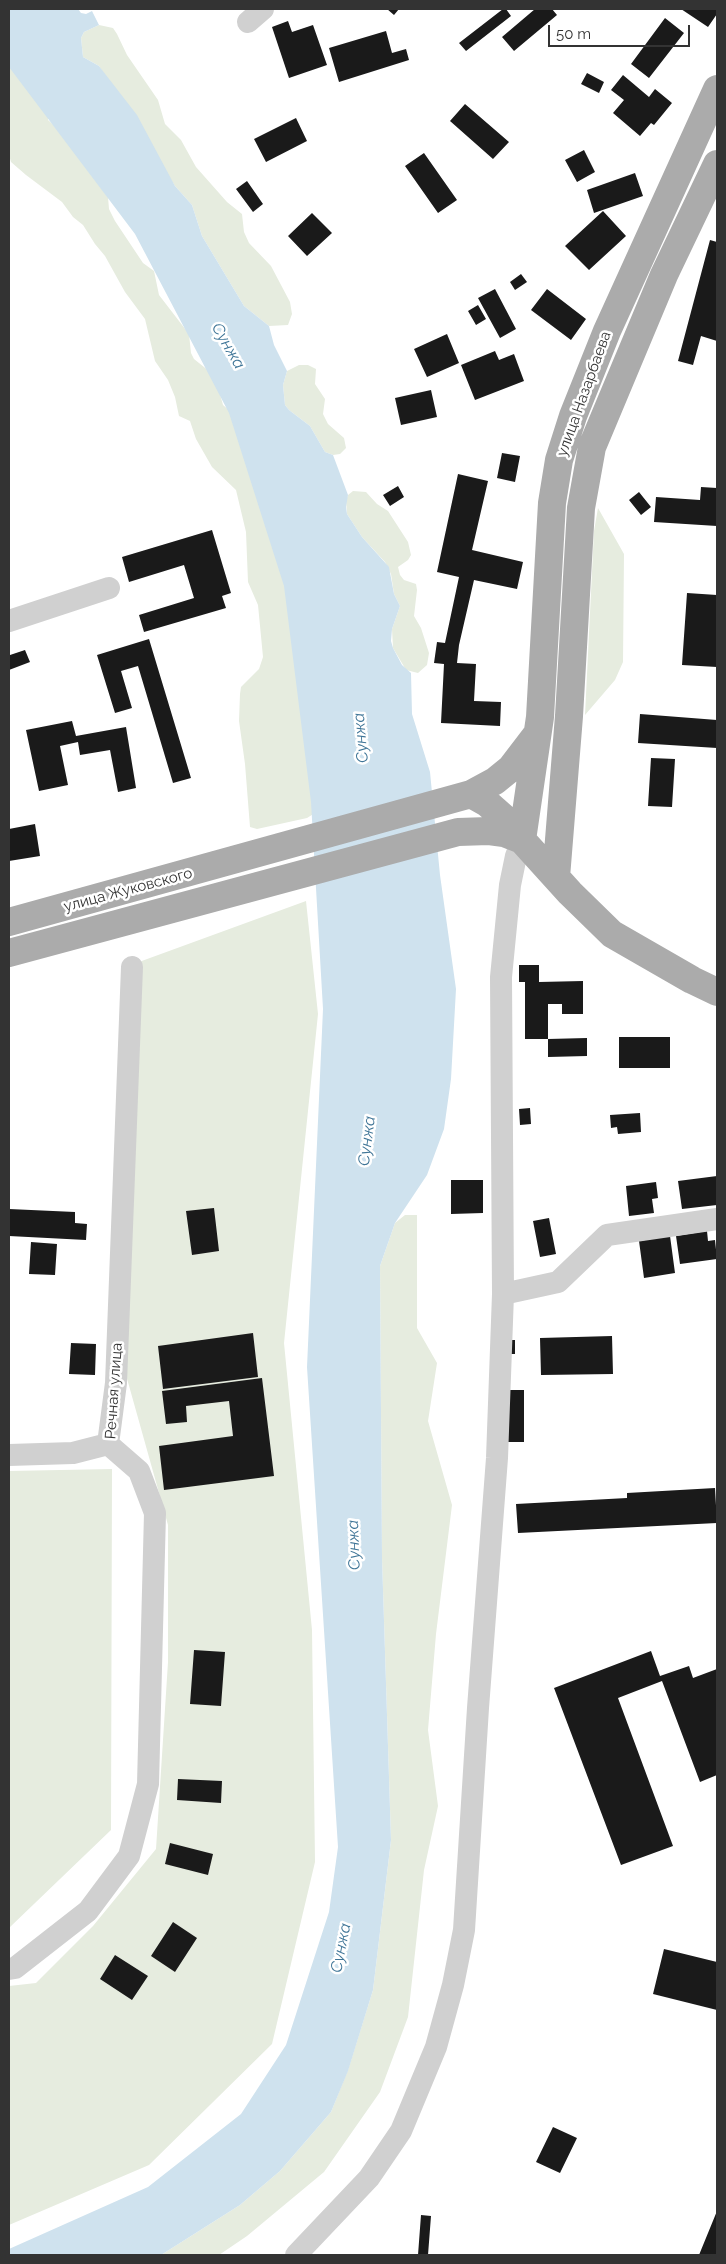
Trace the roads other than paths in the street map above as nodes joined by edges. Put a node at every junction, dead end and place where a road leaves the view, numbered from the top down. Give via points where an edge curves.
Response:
1 (717, 89) edge
2 (717, 164) edge
3 (109, 588) dead end
4 (9, 621) edge
5 (538, 734) junction
6 (564, 775) junction
7 (458, 797) junction
8 (522, 840) junction
9 (556, 877) junction
10 (9, 922) edge
11 (9, 953) edge
12 (132, 967) dead end
13 (717, 992) edge
14 (717, 1219) edge
15 (504, 1294) junction
16 (108, 1444) junction
17 (9, 1455) edge
18 (9, 1969) edge
19 (296, 2255) edge

1 - 5 main road, улица Назарбаева via 607,331 559,460 552,503
2 - 6 main road, улица Назарбаева via 664,275 592,447 581,508
3 - 4 street
5 - 7 main road, улица Жуковского via 511,768 495,781
5 - 8 main road, улица Назарбаева
6 - 8 main road
6 - 9 main road, улица Назарбаева
7 - 8 main road via 499,813
7 - 10 main road, улица Жуковского
8 - 9 main road
8 - 11 main road via 489,831 458,832
8 - 15 street via 510,885 501,978
9 - 13 main road via 612,934
12 - 16 street, Речная улица via 116,1384
14 - 15 street via 608,1234 558,1282
15 - 19 street via 497,1458 468,1882 464,1930 453,1985 436,2046 401,2131 369,2178
16 - 17 street via 72,1453
16 - 18 street, Речная улица via 139,1471 155,1513 148,1784 129,1856 88,1911 15,1968

